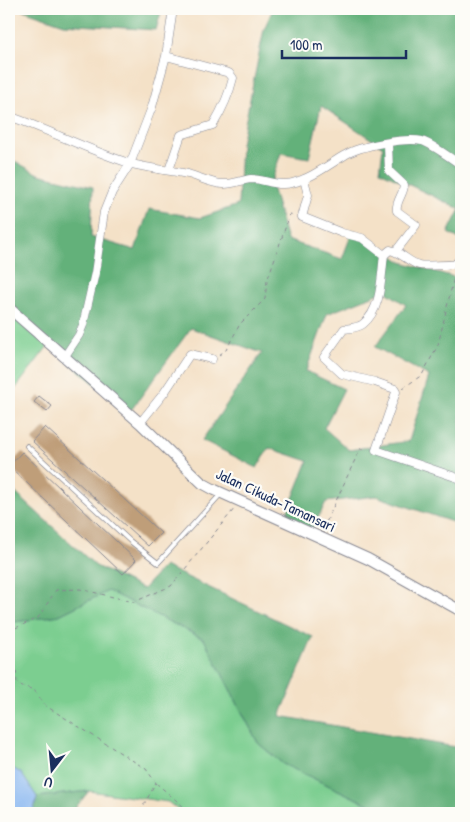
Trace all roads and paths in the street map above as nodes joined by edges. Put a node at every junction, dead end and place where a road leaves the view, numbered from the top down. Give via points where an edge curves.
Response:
1 (173, 9) edge
2 (166, 56) junction
3 (9, 116) edge
4 (388, 143) junction
5 (130, 164) junction
6 (461, 164) edge
7 (168, 170) junction
8 (304, 179) junction
9 (302, 217) junction
10 (396, 251) junction
11 (384, 255) junction
12 (459, 261) edge
13 (9, 308) edge
14 (65, 356) junction
15 (212, 359) joint
16 (396, 392) junction
17 (140, 423) junction
18 (27, 446) dead end
19 (376, 450) junction
20 (461, 479) edge
21 (222, 493) junction
22 (240, 501) junction
23 (319, 537) junction
24 (461, 611) edge
25 (9, 641) edge
26 (9, 657) edge
27 (156, 783) junction
28 (141, 813) edge
29 (191, 813) edge

1 - 2 street
2 - 5 street via 152,107
2 - 7 street via 229,73 233,78 213,125 181,134
3 - 5 street
4 - 6 street via 424,142
4 - 8 street via 345,154
4 - 10 street via 389,171 404,185 396,212 416,225
5 - 7 street
5 - 14 street via 104,212 83,325
7 - 8 street via 224,184 250,179 283,184
8 - 9 street via 308,196
9 - 11 street via 362,238
9 - 15 path via 290,214 264,299 240,324 226,350
10 - 11 street via 390,250
10 - 12 street via 418,265 451,265
11 - 16 street via 378,299 369,317 362,326 344,329 324,357 342,374 375,382
12 - 16 path via 438,345 422,375
13 - 14 street, Jalan Cikuda–Tamansari
14 - 17 street, Jalan Cikuda–Tamansari
15 - 17 street via 190,354
16 - 19 street
17 - 21 street, Jalan Cikuda–Tamansari via 202,482
18 - 21 lane via 158,563
19 - 20 street
19 - 23 path via 360,449
21 - 22 street, Jalan Cikuda–Tamansari
22 - 23 street, Jalan Cikuda–Tamansari
22 - 25 path via 171,586 134,602 80,589 56,590 38,618 11,630
23 - 24 street, Jalan Cikuda–Tamansari via 368,559
26 - 27 path via 16,667 17,684 34,690 46,706 146,769
27 - 28 path
27 - 29 path

